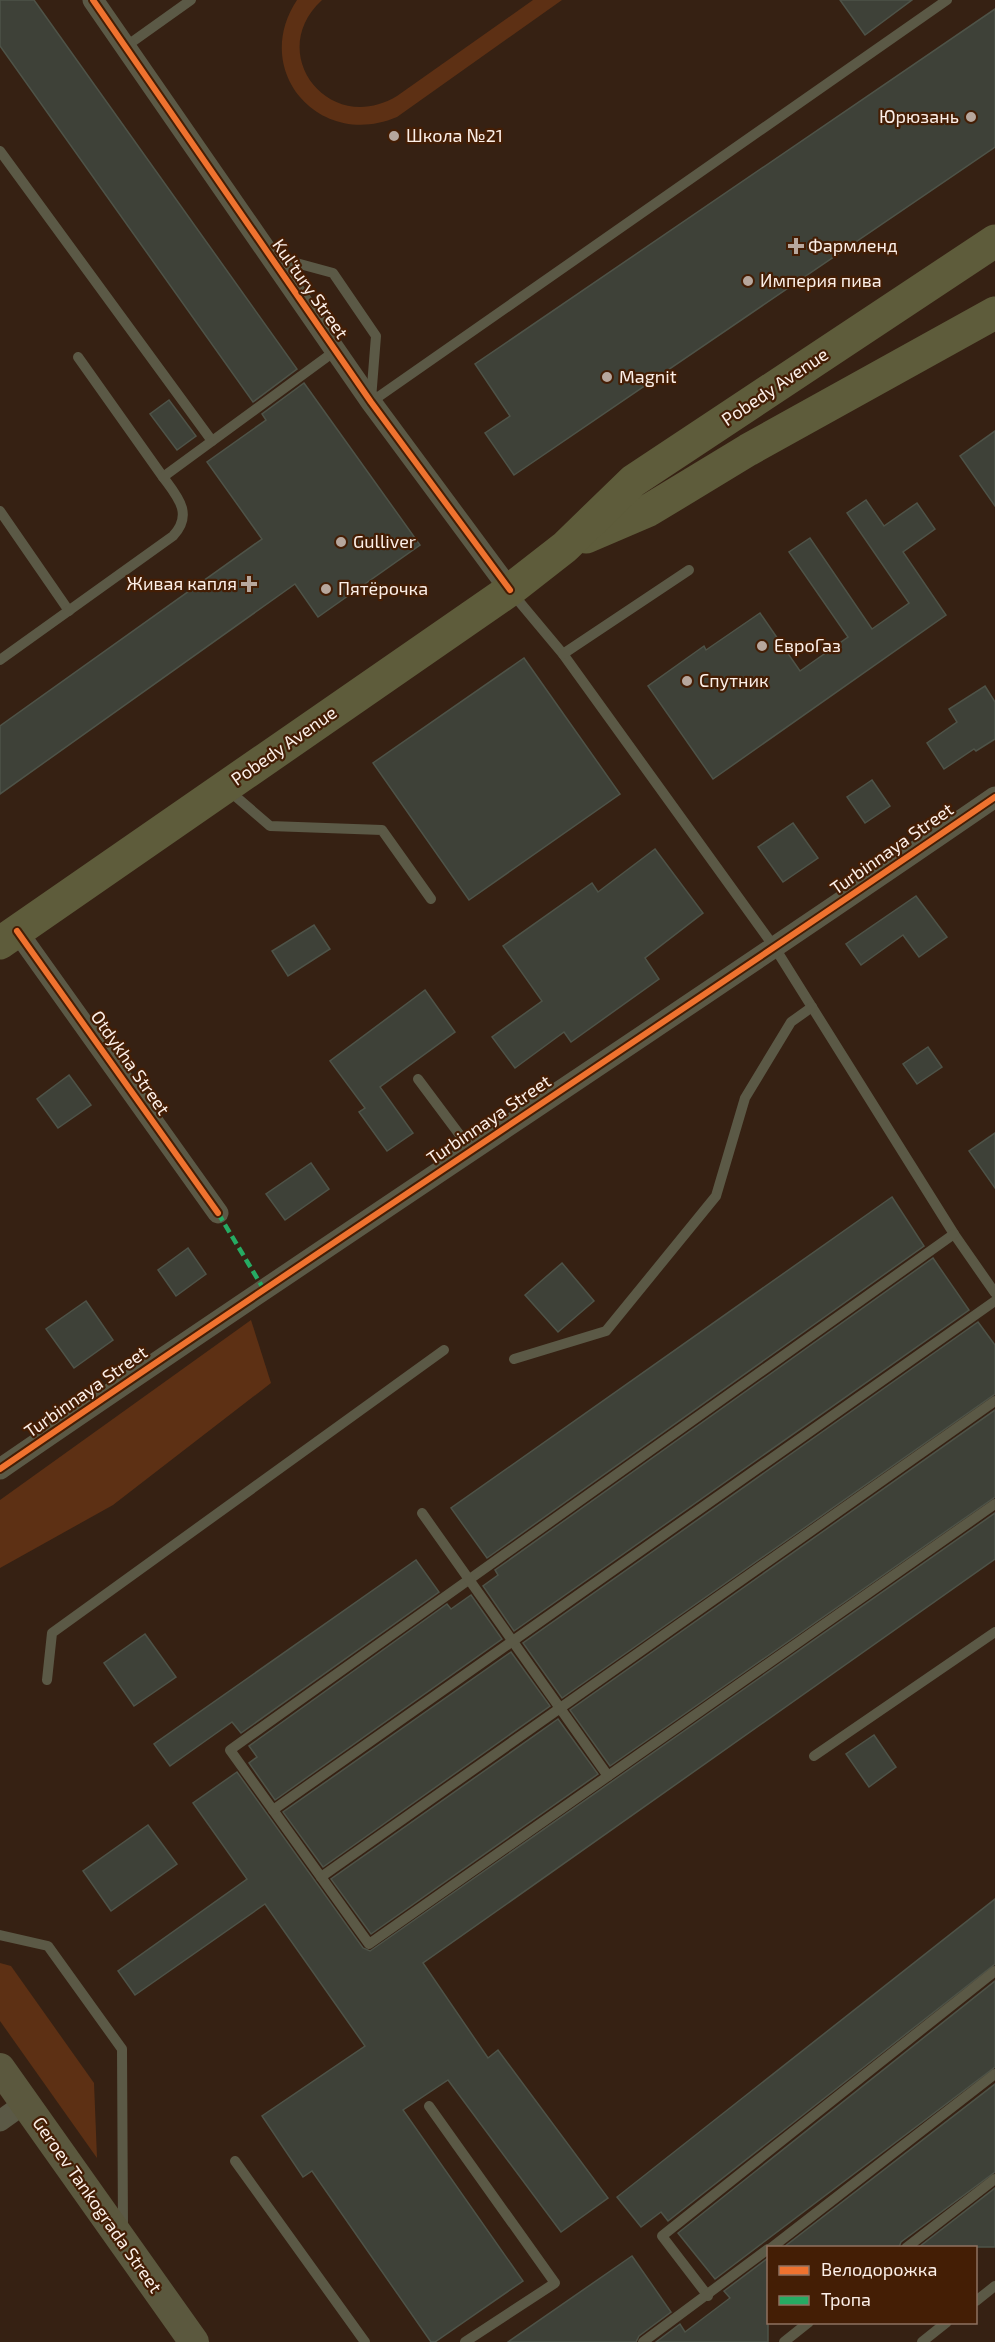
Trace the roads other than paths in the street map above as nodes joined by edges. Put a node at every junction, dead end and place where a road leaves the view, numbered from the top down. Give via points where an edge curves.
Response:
1 (93, 0) edge
2 (191, 0) edge
3 (947, 0) edge
4 (125, 47) junction
5 (0, 151) edge
6 (995, 241) edge
7 (269, 256) junction
8 (995, 313) edge
9 (335, 351) junction
10 (78, 357) dead end
11 (370, 402) junction
12 (212, 441) junction
13 (163, 477) junction
14 (0, 511) edge
15 (565, 547) junction
16 (689, 570) dead end
17 (510, 590) junction
18 (69, 611) junction
19 (562, 654) junction
20 (0, 660) edge
21 (225, 787) junction
22 (995, 797) edge
23 (431, 899) dead end
24 (8, 937) edge
25 (775, 948) junction
26 (812, 1007) junction
27 (418, 1079) dead end
28 (471, 1150) junction
29 (218, 1213) dead end
30 (954, 1233) junction
31 (995, 1293) edge
32 (995, 1301) edge
33 (444, 1350) dead end
34 (514, 1359) dead end
35 (995, 1401) edge
36 (0, 1469) edge
37 (995, 1504) edge
38 (422, 1513) dead end
39 (469, 1579) junction
40 (995, 1632) edge
41 (513, 1641) junction
42 (47, 1680) dead end
43 (560, 1708) junction
44 (814, 1756) dead end
45 (608, 1776) junction
46 (273, 1810) junction
47 (321, 1877) junction
48 (0, 1935) edge
49 (995, 1971) edge
50 (0, 2068) edge
51 (995, 2074) edge
52 (25, 2103) junction
53 (429, 2106) dead end
54 (0, 2121) edge
55 (235, 2161) dead end
56 (995, 2179) edge
57 (123, 2243) junction
58 (773, 2246) edge
59 (907, 2246) edge
60 (767, 2250) edge
61 (995, 2286) edge
62 (708, 2296) junction
63 (977, 2300) edge
64 (806, 2324) edge
65 (944, 2324) edge
66 (194, 2342) edge
67 (365, 2342) edge
68 (465, 2342) edge
69 (643, 2342) edge
70 (784, 2342) edge
71 (922, 2342) edge

1 - 4 street, Kul'tury Street
2 - 4 lane
3 - 11 lane
4 - 7 street, Kul'tury Street
5 - 12 lane
6 - 15 main road, Pobedy Avenue via 633,481
7 - 9 street, Kul'tury Street
7 - 11 lane via 333,273 376,336
8 - 15 main road, Pobedy Avenue via 748,450 649,510
9 - 11 street, Kul'tury Street
9 - 12 lane
10 - 13 lane
11 - 17 street, Kul'tury Street
12 - 13 lane
13 - 18 lane via 182,504 184,518 178,530
14 - 18 lane
15 - 17 main road, Pobedy Avenue
16 - 19 lane
17 - 19 lane
17 - 21 main road, Pobedy Avenue
18 - 20 lane
19 - 25 lane
21 - 23 lane via 270,826 382,830
21 - 24 main road, Pobedy Avenue
22 - 25 street, Turbinnaya Street
24 - 29 street, Otdykha Street
25 - 26 lane
25 - 28 street, Turbinnaya Street
26 - 30 lane
26 - 34 lane via 791,1022 745,1098 716,1196 606,1331
27 - 28 lane
28 - 36 street, Turbinnaya Street
30 - 31 lane
30 - 39 lane
32 - 41 lane
33 - 42 lane via 52,1633
35 - 43 lane
37 - 45 lane
38 - 39 lane
39 - 41 lane
39 - 46 lane via 230,1750
40 - 44 lane
41 - 43 lane
41 - 46 lane
43 - 45 lane
43 - 47 lane
45 - 47 lane via 369,1944
46 - 47 lane
48 - 57 lane via 48,1946 122,2049
49 - 62 lane via 662,2236
50 - 52 main road, Geroev Tankograda Street
51 - 58 lane
52 - 54 street
52 - 57 main road, Geroev Tankograda Street
53 - 68 lane via 555,2283
55 - 67 lane
56 - 59 lane
57 - 66 main road, Geroev Tankograda Street
60 - 62 lane
61 - 63 lane
62 - 69 lane
64 - 70 lane
65 - 71 lane

